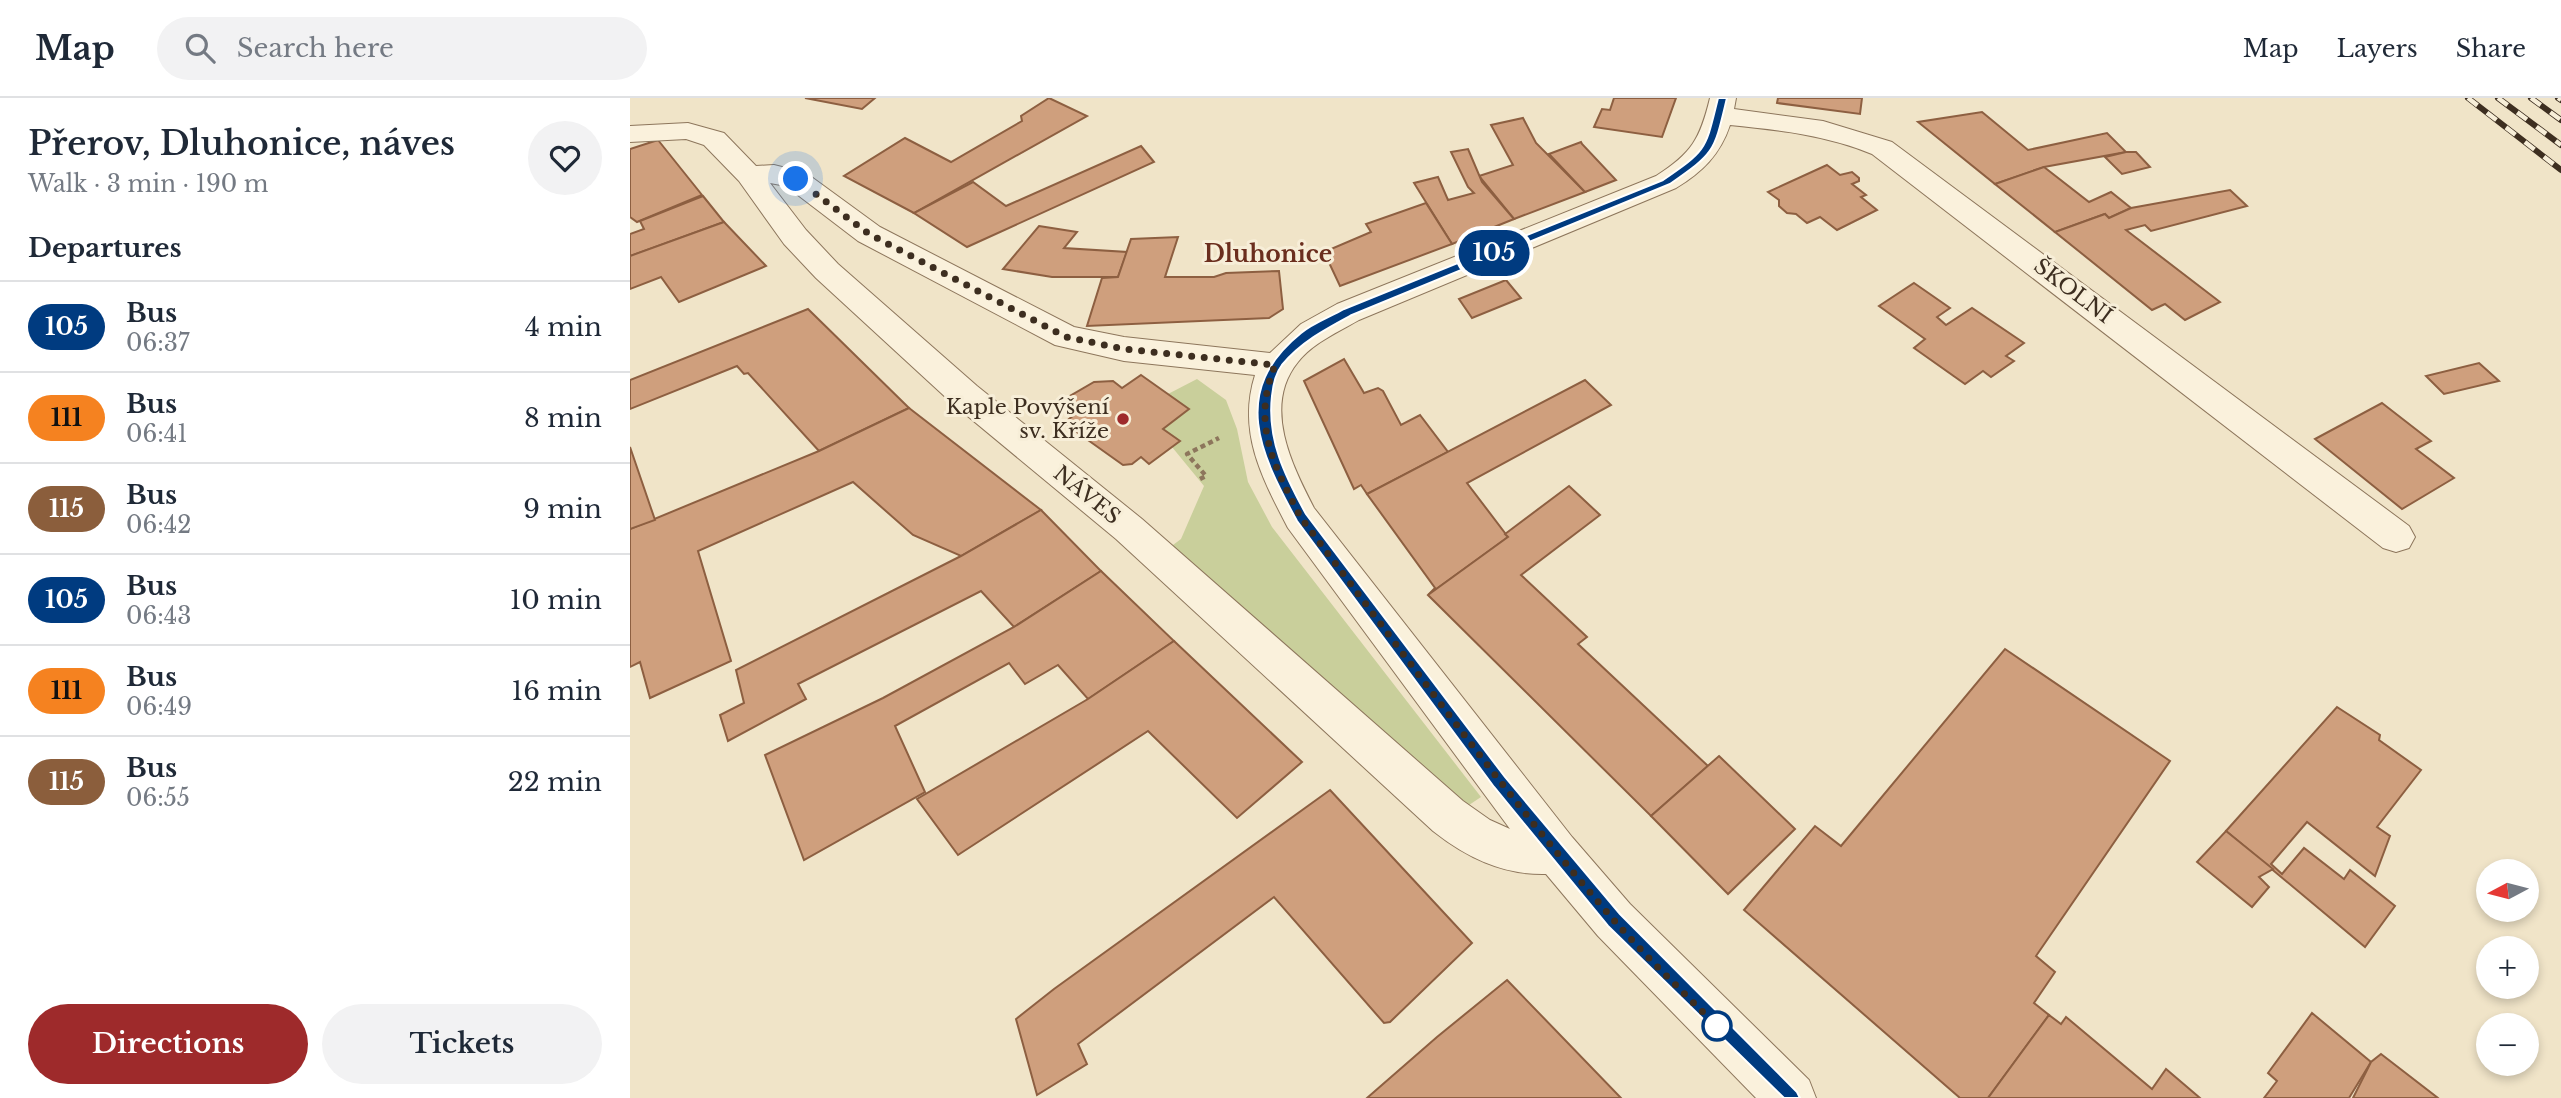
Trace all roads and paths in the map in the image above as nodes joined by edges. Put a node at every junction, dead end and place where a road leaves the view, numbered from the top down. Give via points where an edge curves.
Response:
1 (1721, 107) edge
2 (630, 134) edge
3 (749, 175) junction
4 (1275, 365) junction
5 (1187, 454) dead end
6 (1200, 480) dead end
7 (2396, 537) dead end
8 (1556, 852) junction
9 (1791, 1098) edge

1 - 4 street via 1712,143 1702,157 1666,182 1324,323
1 - 7 street, ŠKOLNÍ via 1845,133 1882,148
2 - 3 street, NÁVES via 670,130 702,134 714,139
3 - 4 street via 796,179 869,234 1066,337 1124,349
3 - 8 street, NÁVES via 827,271 965,395 1129,529 1448,816 1501,850
4 - 8 street via 1264,401 1269,448 1301,518
5 - 6 path via 1206,476
8 - 9 street via 1614,920

